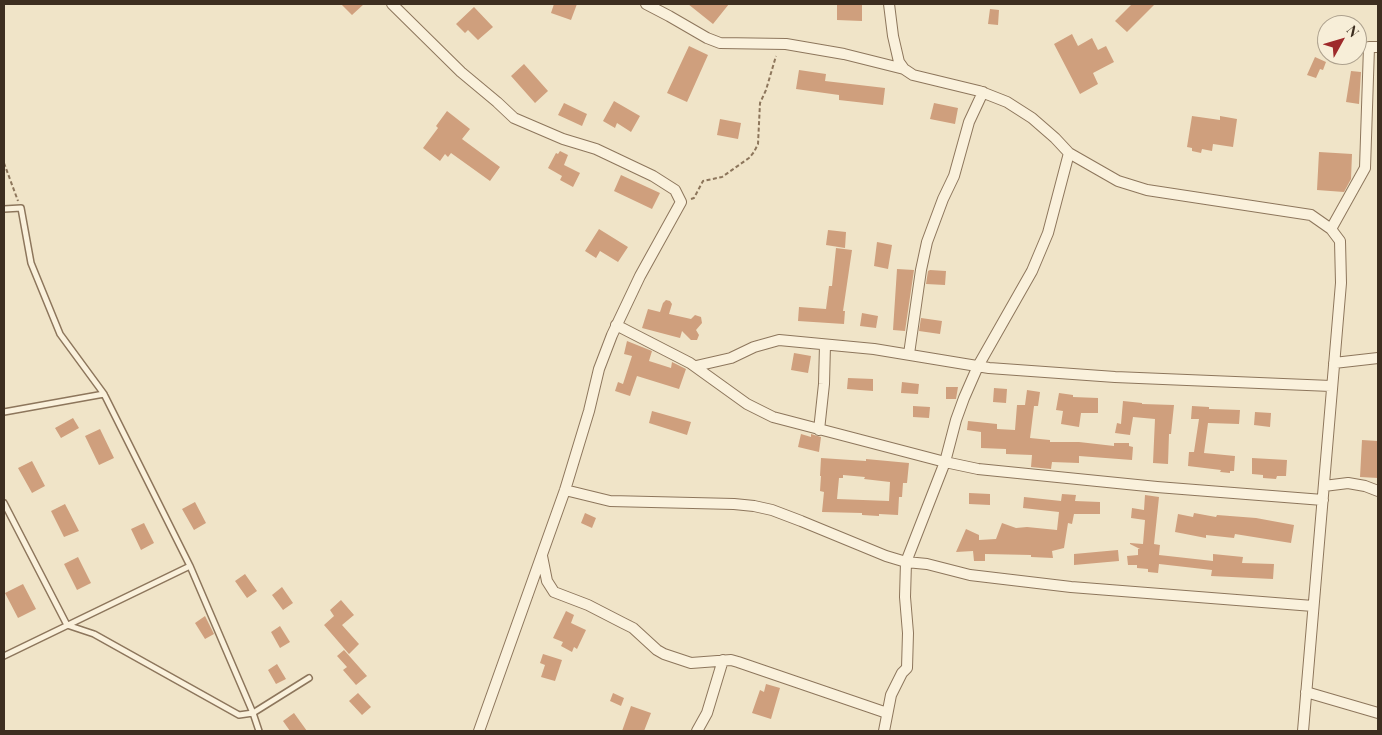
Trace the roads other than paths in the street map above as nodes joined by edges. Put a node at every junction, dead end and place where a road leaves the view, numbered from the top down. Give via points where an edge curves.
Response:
1 (392, 4) edge
2 (646, 4) edge
3 (889, 4) edge
4 (1378, 47) edge
5 (904, 69) junction
6 (983, 92) junction
7 (1069, 153) junction
8 (4, 209) edge
9 (1331, 229) junction
10 (616, 325) junction
11 (825, 345) junction
12 (909, 354) junction
13 (1378, 358) edge
14 (1334, 364) junction
15 (696, 366) junction
16 (978, 366) junction
17 (1331, 386) junction
18 (104, 394) junction
19 (4, 412) edge
20 (820, 430) junction
21 (945, 462) junction
22 (1324, 486) junction
23 (565, 490) junction
24 (1378, 491) edge
25 (1323, 500) junction
26 (4, 503) edge
27 (542, 555) junction
28 (906, 562) junction
29 (190, 566) junction
30 (1313, 606) junction
31 (68, 625) junction
32 (4, 656) edge
33 (723, 660) junction
34 (309, 678) dead end
35 (1306, 692) junction
36 (253, 713) junction
37 (887, 713) junction
38 (1378, 713) edge
39 (259, 731) edge
40 (479, 731) edge
41 (697, 731) edge
42 (884, 731) edge
43 (1302, 731) edge

1 - 10 street via 461,72 514,118 596,149 653,176 678,194 679,207
2 - 5 street via 720,43 779,44 844,54
3 - 5 street via 898,62
4 - 9 street via 1369,47 1365,168
5 - 6 street via 930,80
6 - 7 street via 1008,102 1032,118
6 - 12 street via 969,122 954,176 927,242
7 - 9 street via 1118,181 1147,190 1312,215
7 - 16 street via 1048,233 1032,271
8 - 18 lane via 21,208 31,263 60,334
9 - 14 street via 1340,242 1341,275
10 - 15 street
10 - 23 street via 599,369
11 - 12 street
11 - 15 street via 779,340 731,358
11 - 20 street
12 - 16 street
13 - 14 street
14 - 17 street
15 - 20 street via 762,412
16 - 17 street via 1115,377
16 - 21 street via 956,420
17 - 22 street
18 - 19 lane
18 - 29 lane
20 - 21 street
21 - 25 street via 987,470
21 - 28 street
22 - 24 street via 1348,483
22 - 25 street
23 - 27 street
23 - 28 street via 610,501 754,506
25 - 30 street
26 - 31 lane
27 - 33 street via 548,585 560,595 628,625 664,654 691,663
27 - 40 street
28 - 30 street via 1023,582
28 - 37 street via 906,668 891,695
29 - 31 lane
29 - 36 lane
30 - 35 street
31 - 32 lane
31 - 36 lane via 94,634 239,715
33 - 37 street via 764,670
33 - 41 street
34 - 36 lane
35 - 38 street
35 - 43 street
36 - 39 lane
37 - 42 street

